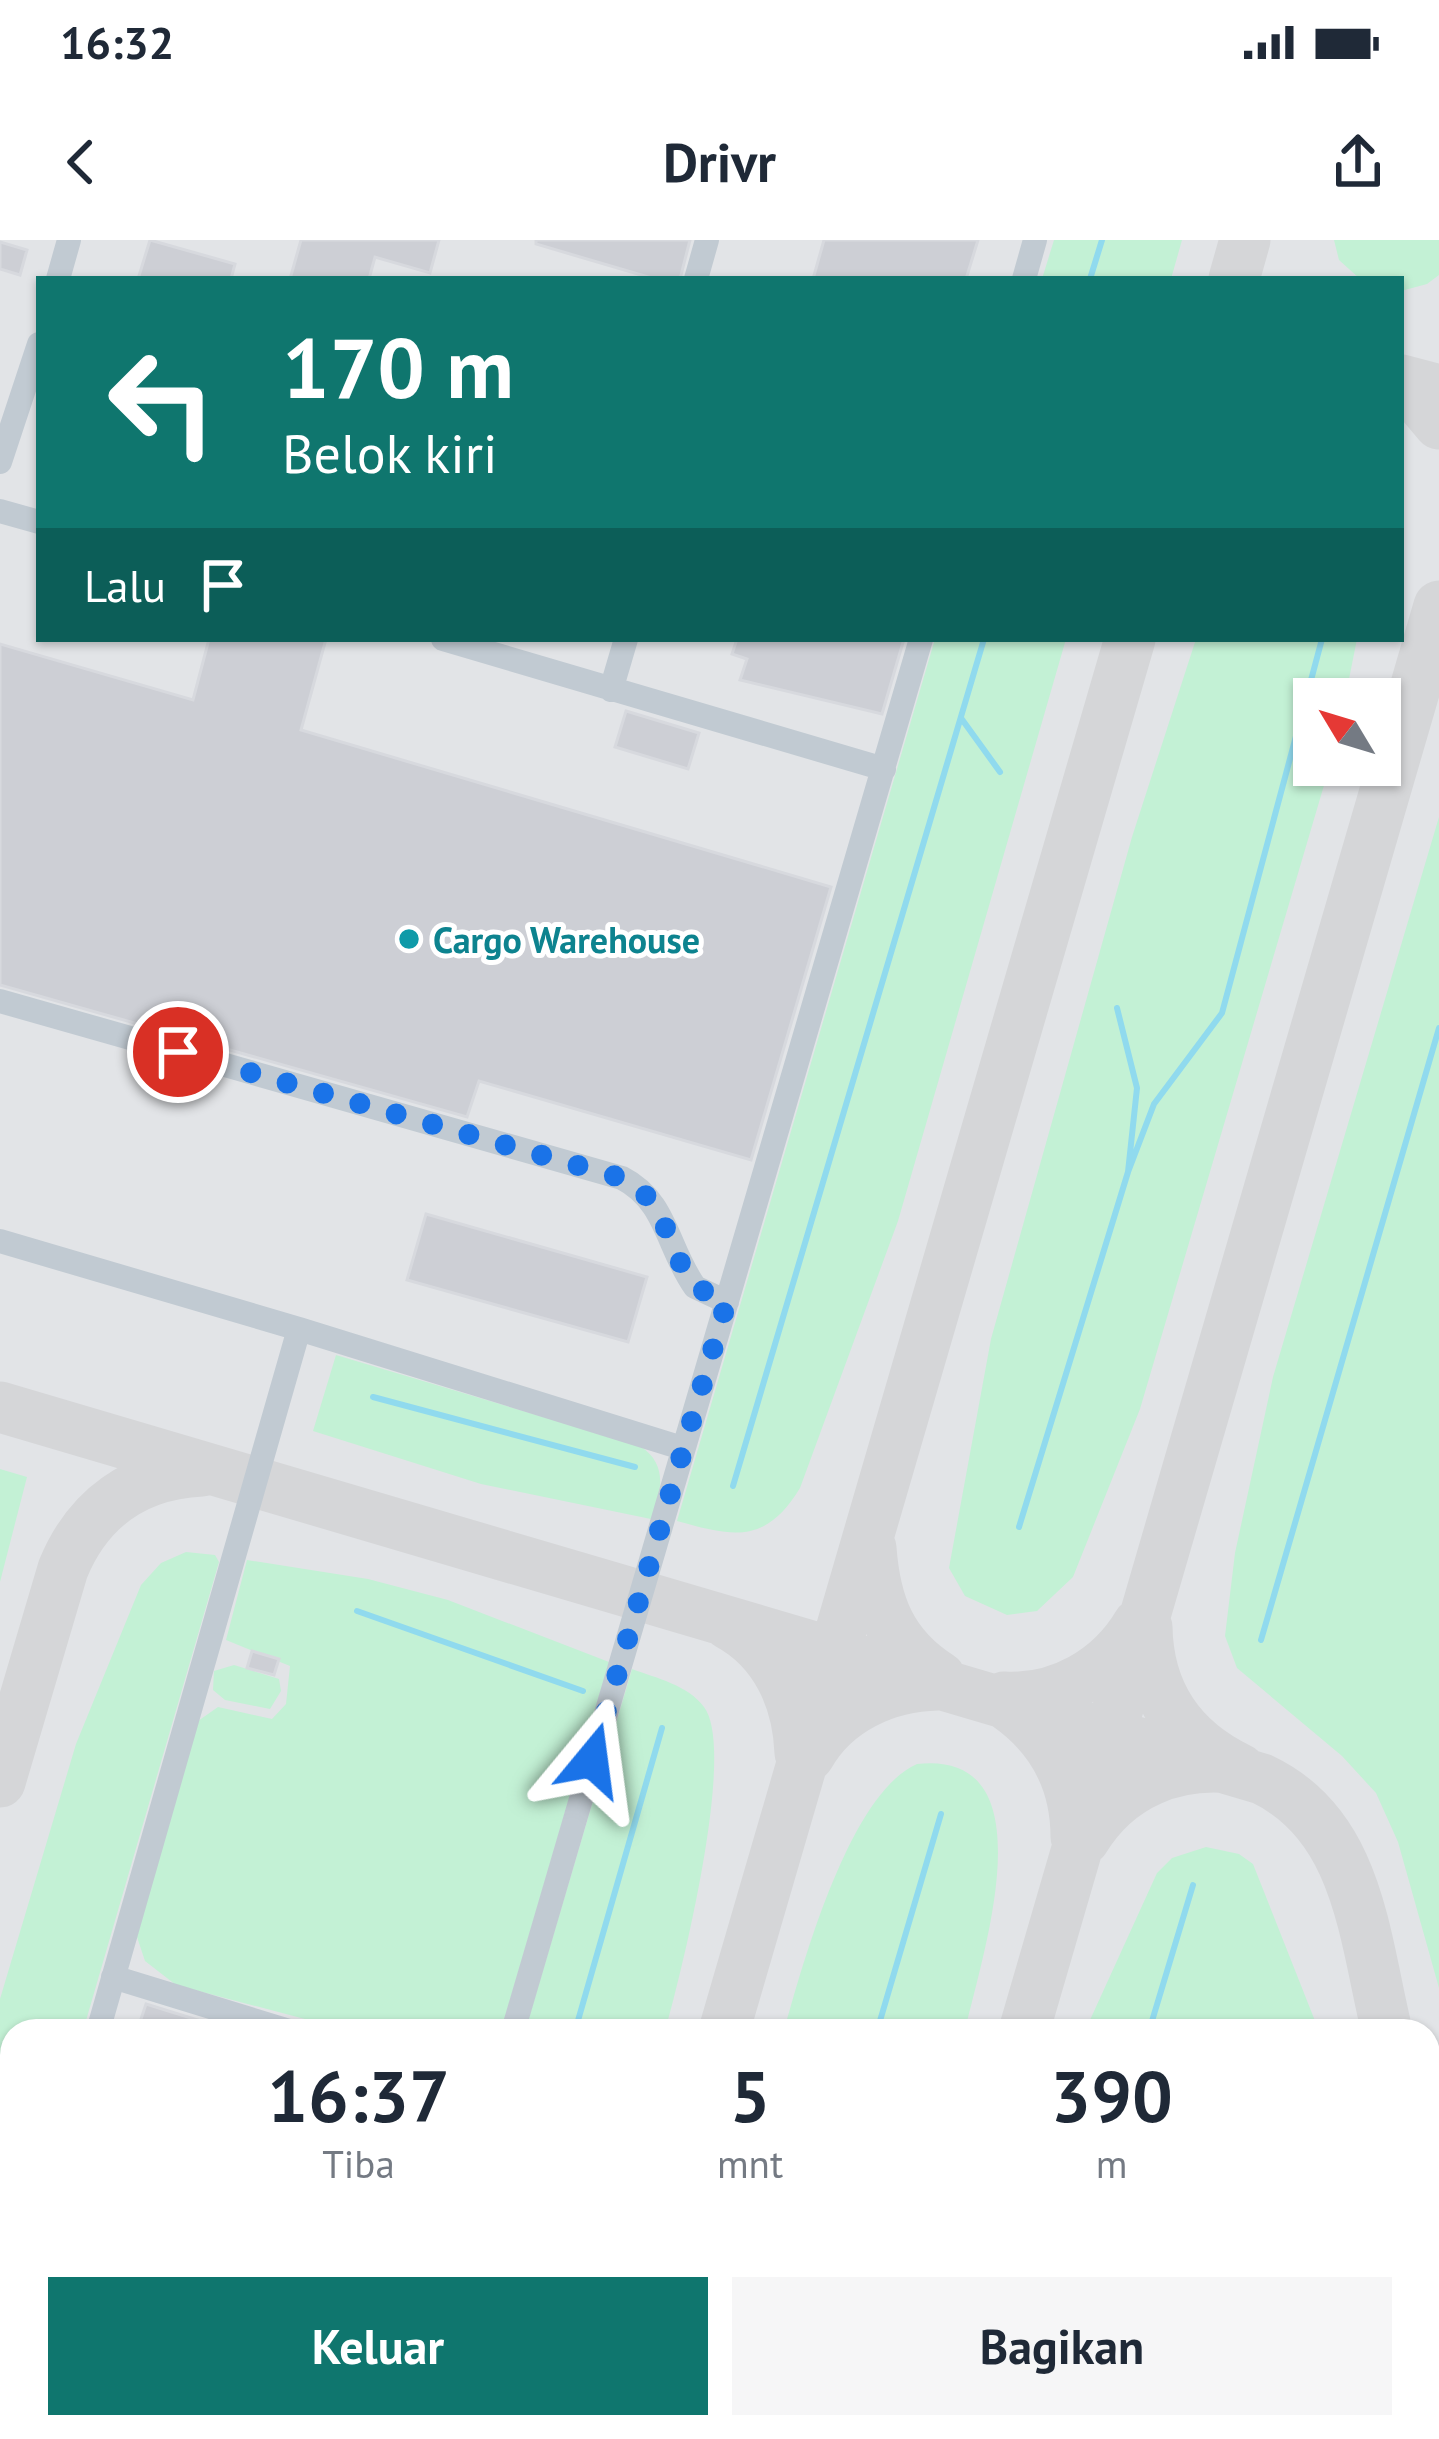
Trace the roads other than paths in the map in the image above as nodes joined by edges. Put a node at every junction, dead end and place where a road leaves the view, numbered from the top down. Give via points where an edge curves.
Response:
1 (69, 240) edge
2 (706, 240) edge
3 (1035, 240) edge
4 (59, 276) edge
5 (697, 276) edge
6 (1025, 276) edge
7 (36, 353) edge
8 (0, 462) edge
9 (0, 511) edge
10 (36, 522) edge
11 (453, 642) edge
12 (625, 642) edge
13 (920, 642) edge
14 (611, 690) junction
15 (884, 769) junction
16 (0, 1001) edge
17 (0, 1241) edge
18 (727, 1301) junction
19 (299, 1329) junction
20 (682, 1448) junction
21 (113, 1977) junction
22 (101, 2019) edge
23 (226, 2019) edge
24 (516, 2019) edge

1 - 4 lane
2 - 5 lane
3 - 6 lane
7 - 8 lane
9 - 10 lane
11 - 14 lane
12 - 14 lane
13 - 15 lane
14 - 15 lane
15 - 18 lane
16 - 18 lane via 622,1178 645,1189 695,1287
17 - 19 lane
18 - 20 lane
19 - 20 lane
19 - 21 lane
20 - 24 lane
21 - 22 lane
21 - 23 lane

